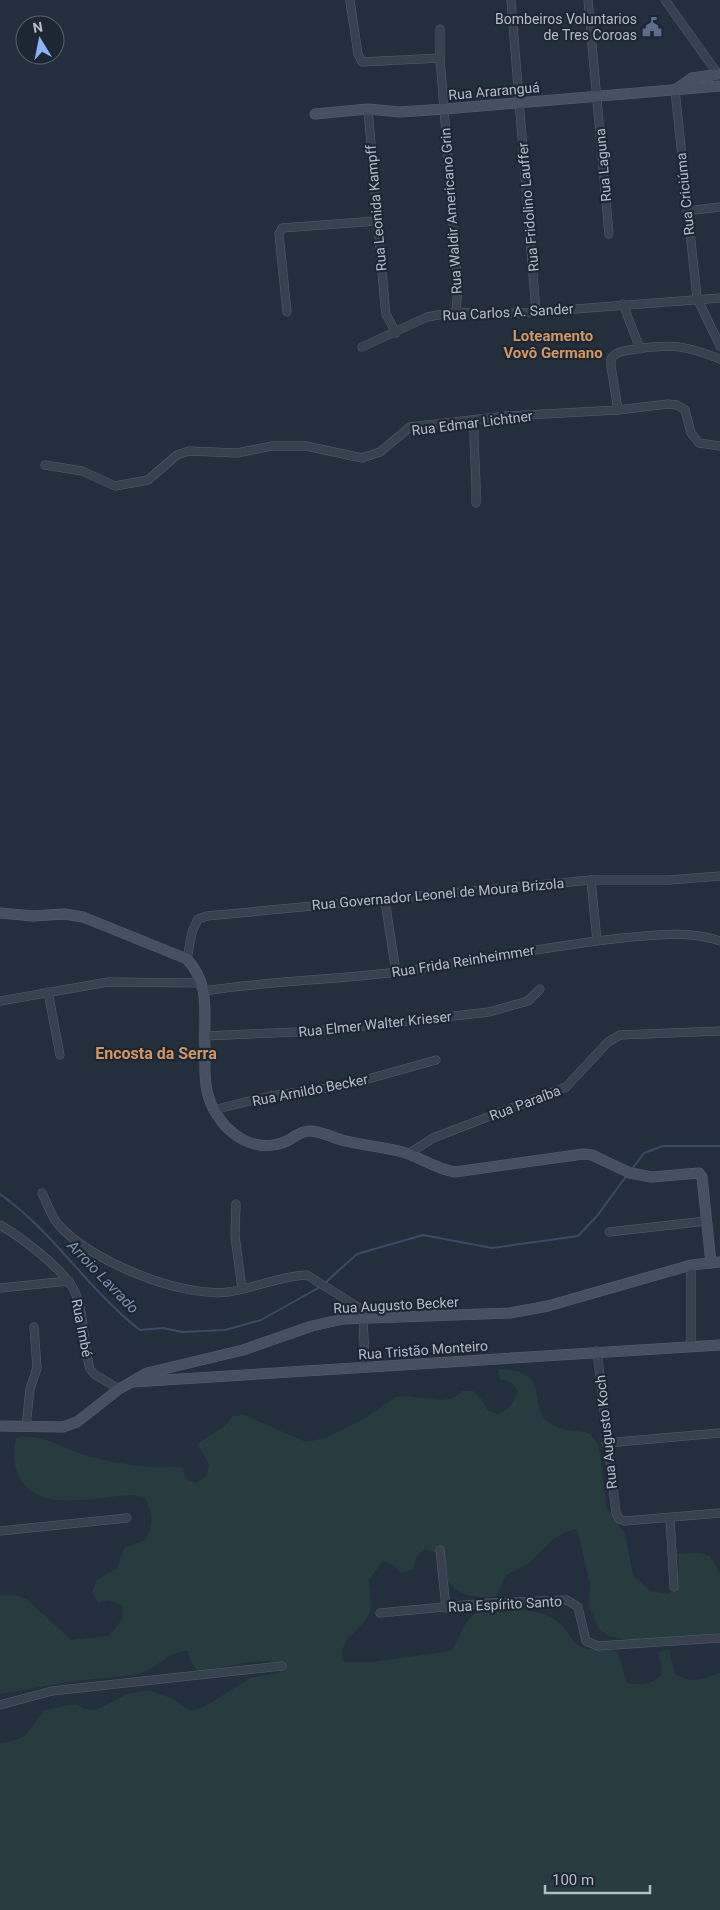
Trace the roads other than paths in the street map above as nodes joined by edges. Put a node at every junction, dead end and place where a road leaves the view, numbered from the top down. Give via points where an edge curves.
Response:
1 (511, 0) edge
2 (588, 0) edge
3 (665, 0) edge
4 (350, 1) edge
5 (440, 30) dead end
6 (440, 58) junction
7 (719, 74) edge
8 (720, 86) edge
9 (675, 90) junction
10 (596, 96) junction
11 (519, 102) junction
12 (368, 109) junction
13 (445, 109) junction
14 (315, 114) dead end
15 (720, 207) edge
16 (687, 211) junction
17 (377, 221) junction
18 (609, 234) dead end
19 (697, 298) junction
20 (720, 298) edge
21 (623, 304) junction
22 (287, 312) dead end
23 (456, 312) junction
24 (536, 312) junction
25 (396, 333) junction
26 (720, 346) edge
27 (362, 347) dead end
28 (640, 349) junction
29 (720, 359) edge
30 (618, 410) junction
31 (474, 420) junction
32 (720, 446) edge
33 (45, 465) dead end
34 (476, 503) dead end
35 (720, 876) edge
36 (591, 880) junction
37 (385, 901) junction
38 (0, 912) edge
39 (597, 941) junction
40 (720, 941) edge
41 (187, 959) junction
42 (396, 972) junction
43 (203, 987) junction
44 (540, 989) dead end
45 (48, 992) junction
46 (0, 1001) edge
47 (720, 1031) edge
48 (204, 1036) junction
49 (60, 1055) dead end
50 (436, 1060) dead end
51 (213, 1110) junction
52 (408, 1154) junction
53 (42, 1193) dead end
54 (236, 1204) dead end
55 (706, 1221) junction
56 (0, 1225) edge
57 (609, 1232) dead end
58 (715, 1262) edge
59 (691, 1265) junction
60 (68, 1281) junction
61 (0, 1288) edge
62 (242, 1289) junction
63 (364, 1318) junction
64 (34, 1327) dead end
65 (720, 1345) edge
66 (691, 1347) junction
67 (597, 1351) junction
68 (365, 1368) junction
69 (129, 1382) junction
70 (119, 1389) junction
71 (0, 1426) edge
72 (26, 1427) junction
73 (720, 1433) edge
74 (606, 1443) junction
75 (720, 1513) edge
76 (127, 1518) dead end
77 (670, 1518) junction
78 (0, 1531) edge
79 (440, 1550) dead end
80 (674, 1586) dead end
81 (446, 1608) junction
82 (380, 1613) dead end
83 (720, 1638) edge
84 (282, 1666) dead end
85 (0, 1705) edge

1 - 11 street, Rua Fridolino Lauffer
2 - 10 street, Rua Laguna
3 - 7 street
4 - 6 street via 359,60 362,62
5 - 6 street, Rua Waldir Americano Grin
6 - 13 street, Rua Waldir Americano Grin
7 - 9 street, Rua Araranguá via 692,78
8 - 9 street, Rua Araranguá
9 - 10 street, Rua Araranguá
9 - 16 street, Rua Criciúma
10 - 11 street, Rua Araranguá
10 - 18 street, Rua Laguna
11 - 13 street, Rua Araranguá
11 - 24 street, Rua Fridolino Lauffer
12 - 13 street, Rua Araranguá via 400,112
12 - 14 street, Rua Araranguá
12 - 17 street, Rua Leonida Kampff
13 - 23 street, Rua Waldir Americano Grin via 458,287
15 - 16 street
16 - 19 street, Rua Criciúma
17 - 22 street via 282,228 279,234
17 - 25 street, Rua Leonida Kampff via 384,306
19 - 20 street, Rua Carlos A. Sander
19 - 21 street, Rua Carlos A. Sander
19 - 26 street, Rua Criciúma
21 - 24 street, Rua Carlos A. Sander
21 - 28 street
23 - 24 street, Rua Carlos A. Sander
23 - 25 street, Rua Carlos A. Sander via 427,317
25 - 27 street, Rua Carlos A. Sander
28 - 29 street via 669,345 685,347
28 - 30 street via 614,354 611,366
30 - 31 street, Rua Edmar Lichtner
30 - 32 street, Rua Edmar Lichtner via 677,405 685,410 692,433 699,443
31 - 33 street, Rua Edmar Lichtner via 410,427 380,452 362,458 306,446 272,446 237,453 189,451 177,455 148,480 115,486 82,471
31 - 34 street
35 - 36 street, Rua Governador Leonel de Moura Brizola
36 - 37 street, Rua Governador Leonel de Moura Brizola
36 - 39 street
37 - 41 street, Rua Governador Leonel de Moura Brizola via 207,916 198,919
37 - 42 street
38 - 41 street via 83,917
39 - 40 street, Rua Frida Reinheimmer via 676,933
39 - 42 street, Rua Frida Reinheimmer
41 - 43 street via 197,970
42 - 43 street, Rua Frida Reinheimmer
43 - 45 street, Rua Frida Reinheimmer via 108,982
43 - 48 street
44 - 48 street, Rua Elmer Walter Krieser via 528,1001 489,1012 321,1031
45 - 46 street, Rua Frida Reinheimmer
45 - 49 street
47 - 52 street, Rua Paraíba via 620,1036 608,1042 566,1087 433,1138
48 - 51 street via 207,1090
50 - 51 street, Rua Arnildo Becker via 343,1086 270,1096
51 - 52 street via 228,1129 244,1141 261,1145 282,1143 308,1130
52 - 55 street via 442,1170 455,1172 592,1154 626,1171 659,1177 699,1173
53 - 62 street via 58,1224 108,1262 169,1285 203,1292
54 - 62 street via 235,1236
55 - 57 street
55 - 58 street
56 - 60 street, Rua Imbé via 28,1243
58 - 59 street, Rua Augusto Becker
59 - 63 street, Rua Augusto Becker via 548,1306 510,1313
59 - 66 street
60 - 61 street
60 - 70 street, Rua Imbé via 75,1293 90,1368 94,1374
62 - 63 street via 307,1275 361,1309
63 - 68 street
63 - 69 street, Rua Augusto Becker via 312,1326 243,1350 147,1373
64 - 72 street via 37,1368 30,1388
65 - 66 street, Rua Tristão Monteiro
66 - 67 street, Rua Tristão Monteiro
67 - 68 street, Rua Tristão Monteiro
67 - 74 street, Rua Augusto Koch
68 - 69 street, Rua Tristão Monteiro
69 - 70 street, Rua Augusto Becker
70 - 72 street, Rua Augusto Becker via 77,1422 63,1427
71 - 72 street, Rua Augusto Becker
73 - 74 street
74 - 77 street, Rua Augusto Koch via 619,1519
75 - 77 street
76 - 78 street
77 - 80 street
79 - 81 street
81 - 82 street, Rua Espírito Santo
81 - 83 street, Rua Espírito Santo via 567,1600 578,1607 586,1640 598,1646
84 - 85 street via 52,1691

